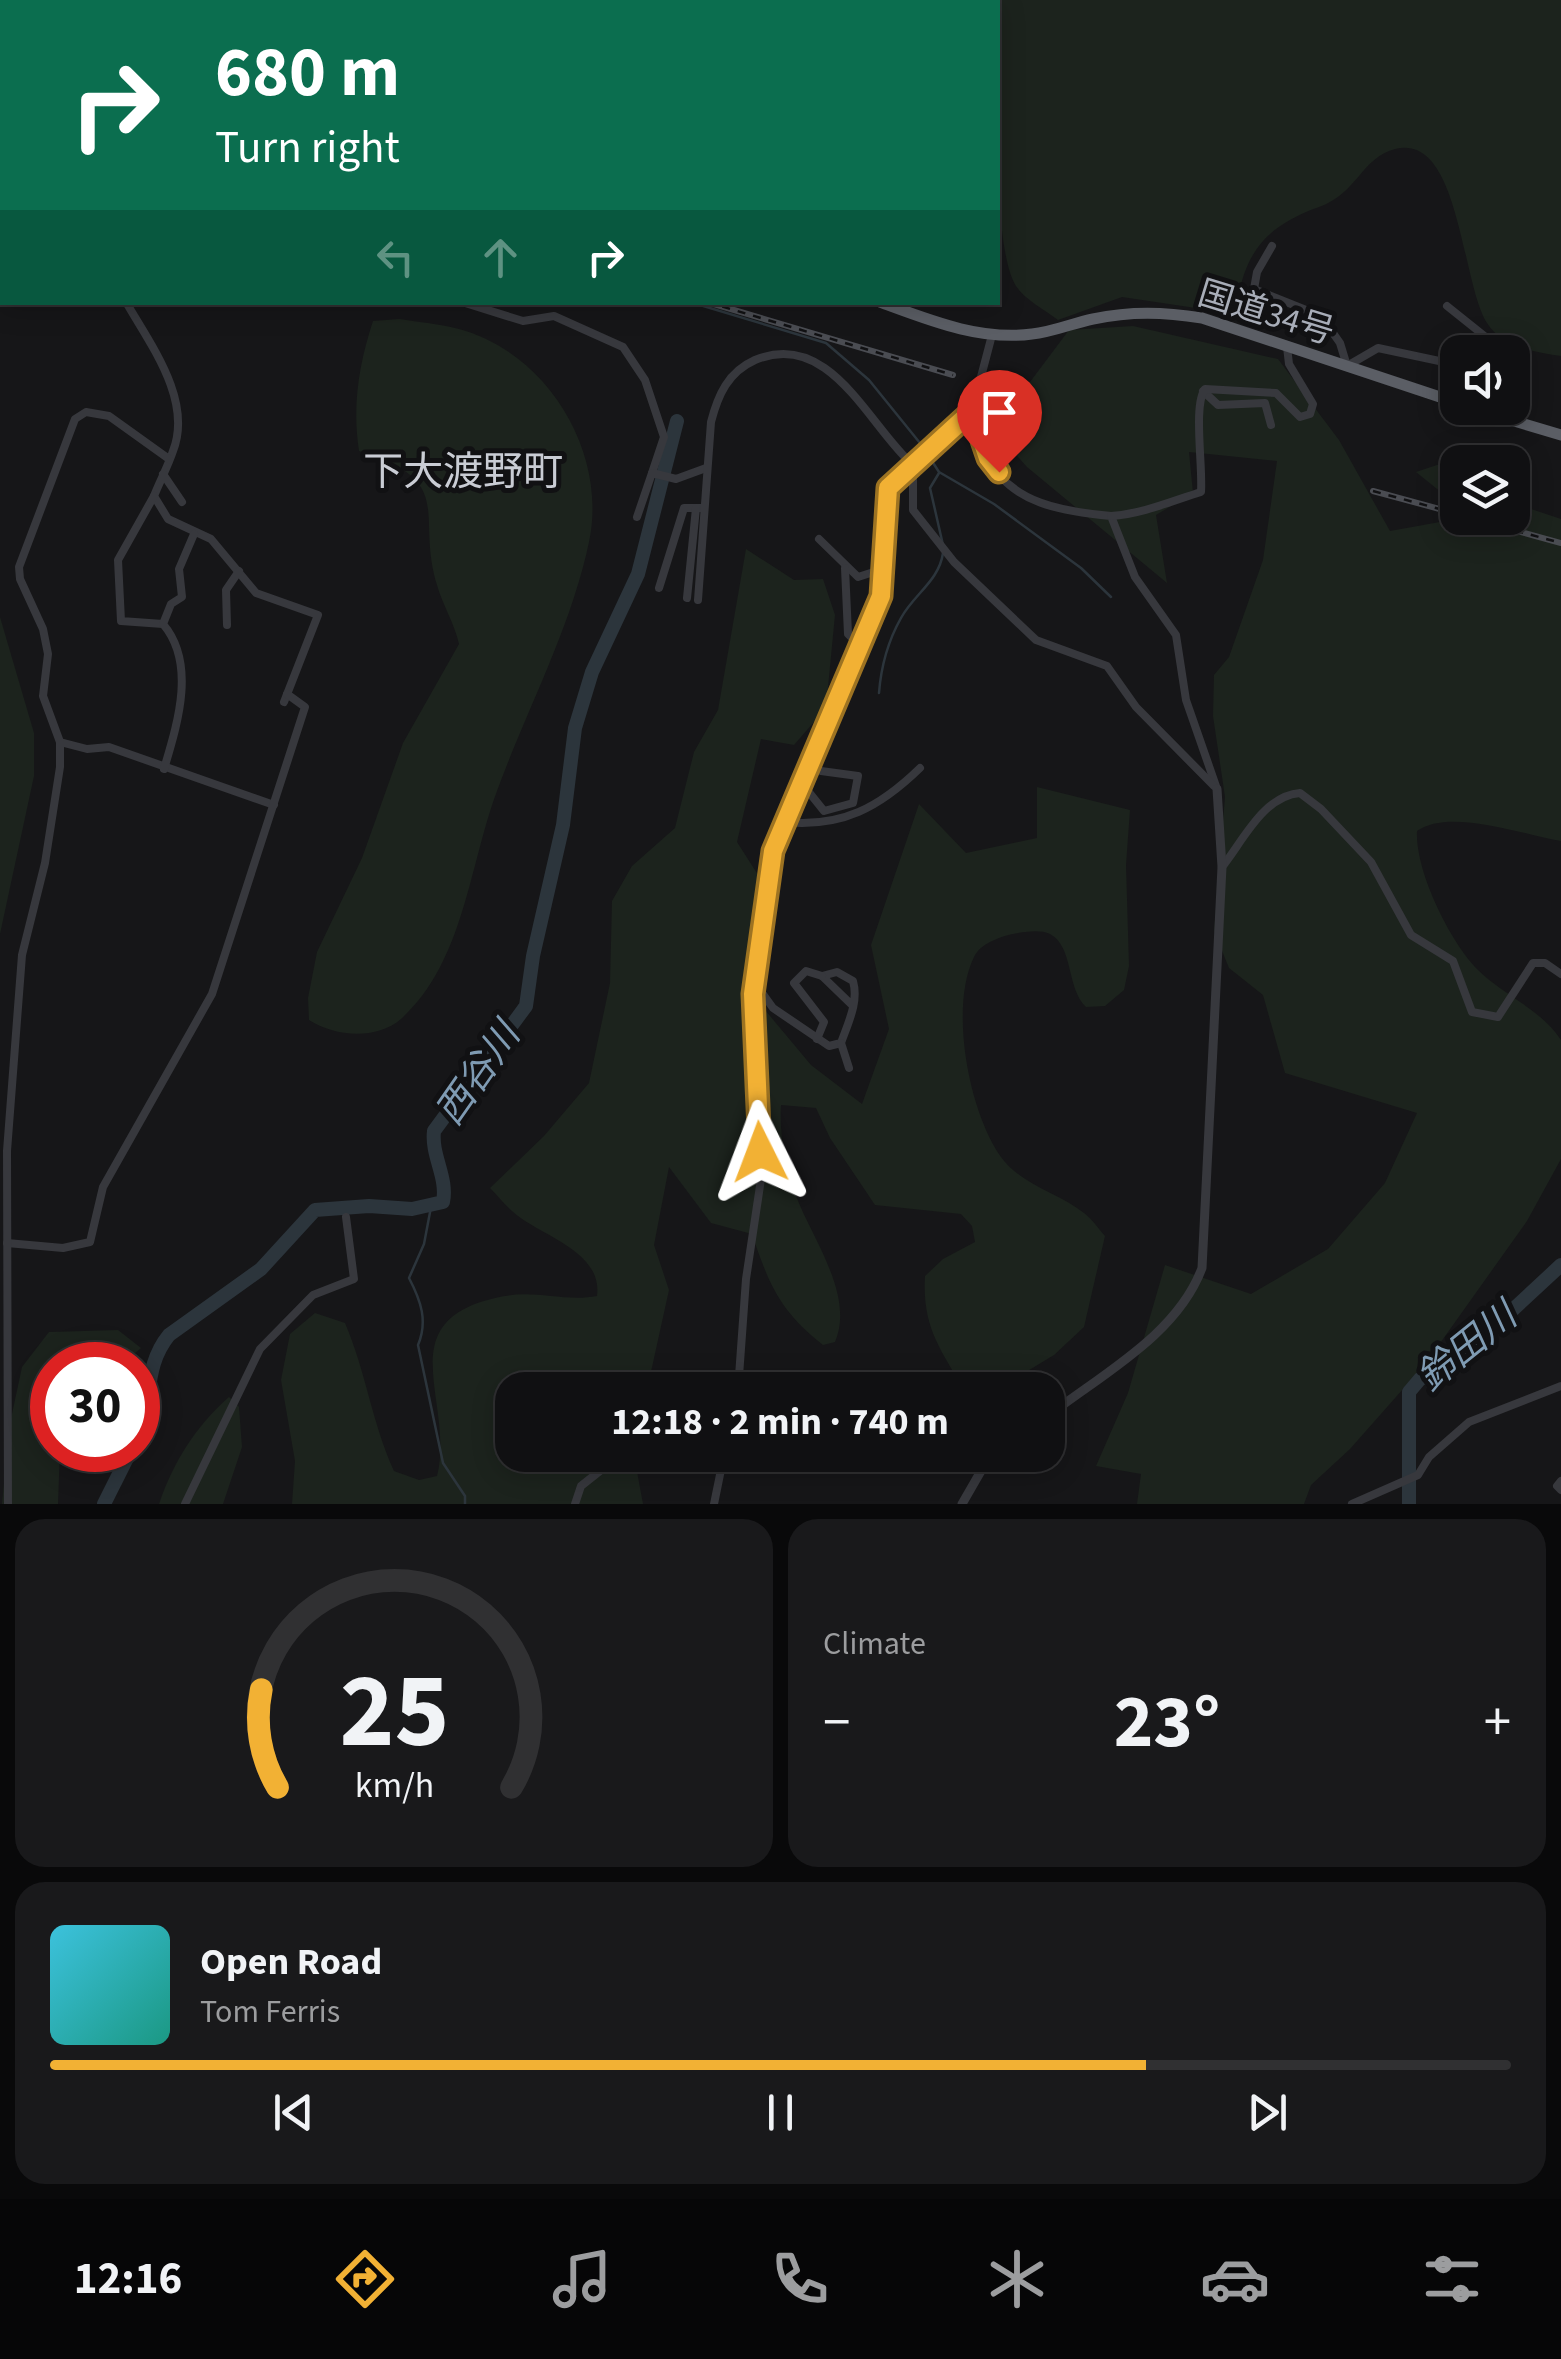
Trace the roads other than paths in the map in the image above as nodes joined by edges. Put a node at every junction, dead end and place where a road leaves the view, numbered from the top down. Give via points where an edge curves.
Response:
1 (1272, 246) dead end
2 (128, 305) edge
3 (472, 305) edge
4 (1447, 306) dead end
5 (915, 309) edge
6 (992, 335) junction
7 (1483, 335) edge
8 (1288, 346) junction
9 (1440, 361) edge
10 (1347, 366) junction
11 (1203, 391) junction
12 (1440, 397) edge
13 (972, 411) junction
14 (1271, 425) dead end
15 (1526, 425) edge
16 (1561, 436) edge
17 (169, 459) junction
18 (913, 465) junction
19 (706, 468) junction
20 (654, 473) junction
21 (163, 474) junction
22 (154, 496) junction
23 (182, 502) dead end
24 (699, 508) junction
25 (1110, 516) junction
26 (637, 517) dead end
27 (194, 534) junction
28 (819, 539) dead end
29 (845, 568) junction
30 (883, 569) junction
31 (238, 571) junction
32 (658, 588) dead end
33 (687, 598) dead end
34 (698, 600) dead end
35 (163, 624) junction
36 (227, 625) dead end
37 (859, 646) junction
38 (60, 742) junction
39 (920, 768) dead end
40 (164, 770) junction
41 (821, 771) dead end
42 (1217, 789) junction
43 (798, 790) junction
44 (274, 805) junction
45 (784, 822) junction
46 (1222, 868) junction
47 (1561, 974) edge
48 (822, 976) junction
49 (754, 983) junction
50 (856, 1000) junction
51 (817, 1039) junction
52 (841, 1043) junction
53 (849, 1068) dead end
54 (346, 1217) dead end
55 (7, 1243) junction
56 (739, 1372) edge
57 (1561, 1386) edge
58 (1065, 1403) edge
59 (599, 1472) edge
60 (721, 1472) edge
61 (980, 1472) edge
62 (1561, 1481) edge
63 (1561, 1490) edge
64 (8, 1504) edge
65 (185, 1504) edge
66 (575, 1504) edge
67 (714, 1504) edge
68 (962, 1504) edge
69 (1352, 1504) edge

1 - 10 street via 1254,289 1321,316
2 - 17 street via 172,386
3 - 20 street via 523,320 554,316 622,347 645,380 664,437
4 - 7 street
5 - 6 highway, 国道34号
6 - 8 highway, 国道34号 via 1034,334 1158,311
6 - 13 street
8 - 10 highway, 国道34号
8 - 11 street via 1289,364 1313,404 1310,414 1300,416 1276,393 1263,390
9 - 10 street via 1378,348
10 - 12 highway, 国道34号
11 - 14 street via 1218,404 1265,404
11 - 25 street via 1196,416 1203,442 1201,492 1140,514
13 - 18 street
13 - 25 street via 988,458 1011,486 1065,512
15 - 16 highway
17 - 21 street
17 - 38 street via 109,416 86,412 75,419 19,566 44,630 43,696
18 - 19 street via 825,366 786,354 746,364 730,377 718,396
18 - 30 street via 888,488
18 - 42 street via 913,510 954,562 1036,640 1107,666 1136,708
19 - 20 street via 676,479
19 - 24 street
20 - 26 street
21 - 22 street
21 - 23 street
22 - 27 street via 168,519
22 - 35 street via 117,567 121,621
24 - 32 street via 684,508
24 - 33 street
24 - 34 street
25 - 42 street via 1136,576 1176,635 1186,700
27 - 31 street via 211,539
27 - 35 street via 179,569 182,597
28 - 29 street
29 - 30 street via 866,578
29 - 37 street via 848,634
30 - 37 street via 881,596
31 - 36 street via 226,590
31 - 44 street via 256,593 318,615 286,698 305,707
35 - 40 street via 176,640 184,702
37 - 43 street
38 - 40 street via 109,747
38 - 55 street via 56,810 22,955
39 - 45 street via 890,797 846,820
40 - 44 street
41 - 43 street via 858,776 853,802 824,810 808,791
42 - 46 street
43 - 45 street
44 - 55 street via 212,994 103,1187 90,1242 63,1248
45 - 49 street via 773,851
46 - 47 street via 1265,808 1300,793 1371,862 1411,935 1453,961 1472,1012 1498,1016 1534,963 1545,962
46 - 58 street via 1202,1268 1189,1300 1168,1323
48 - 50 street
48 - 50 street via 837,972 854,981
48 - 51 street via 806,971 794,983 824,1022
49 - 51 street via 773,1008
49 - 56 street via 761,1179
50 - 52 street
51 - 52 street
52 - 53 street
54 - 65 street via 354,1279 314,1295 260,1349
55 - 64 street
57 - 69 street via 1469,1422 1418,1475
59 - 66 street via 581,1486
60 - 67 street
61 - 68 street
62 - 63 street

